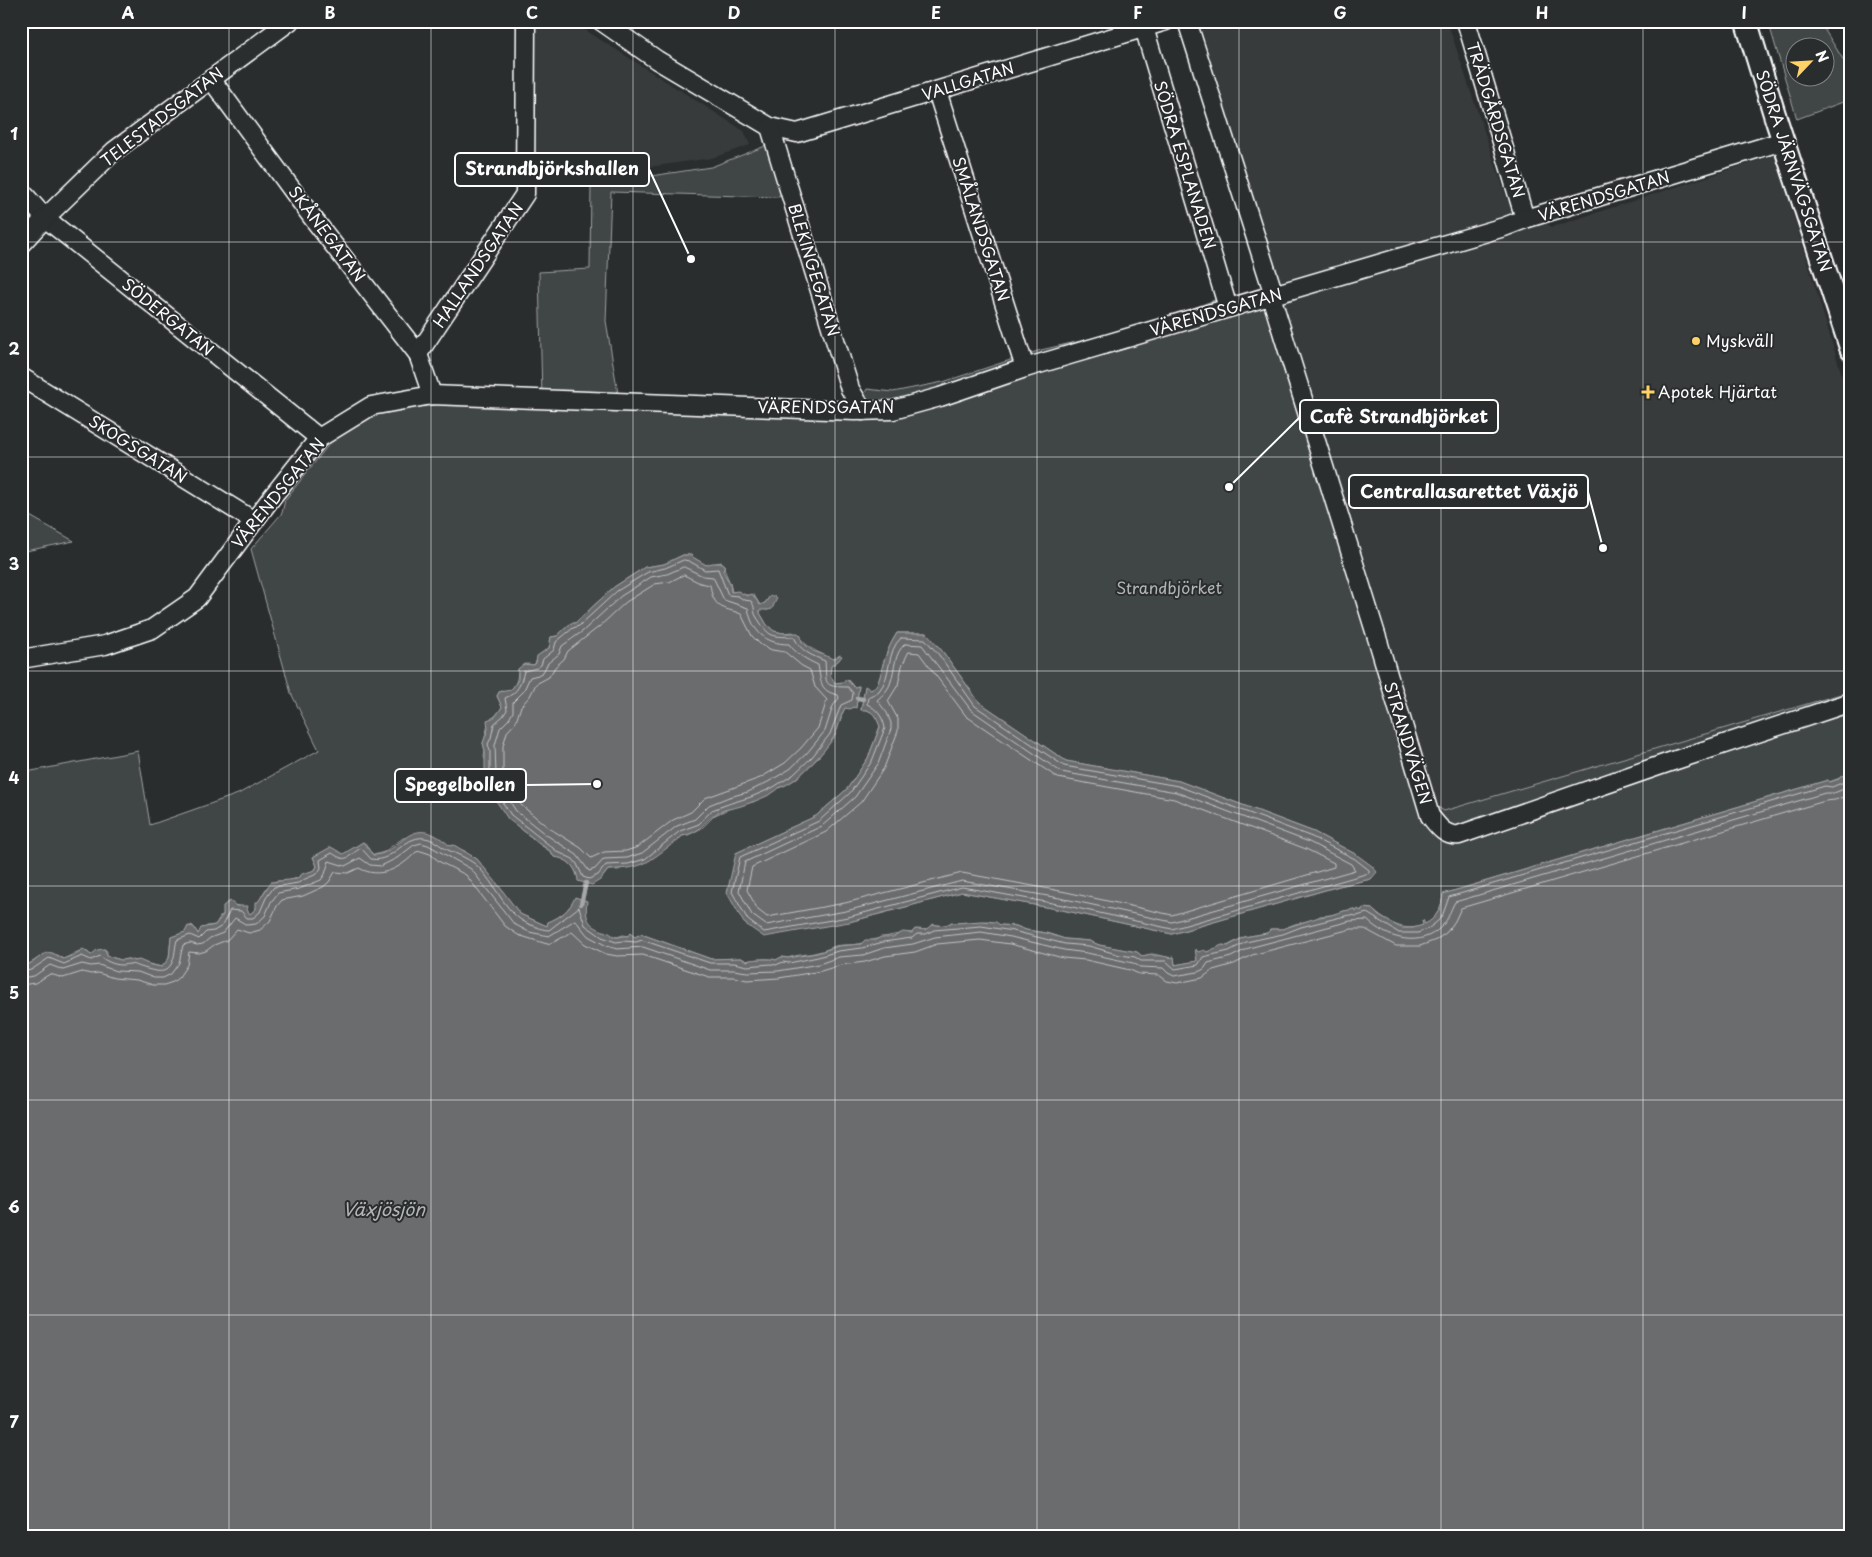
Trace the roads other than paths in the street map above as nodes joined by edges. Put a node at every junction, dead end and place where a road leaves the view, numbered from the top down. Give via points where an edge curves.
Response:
1 (290, 21) edge
2 (526, 21) edge
3 (601, 21) edge
4 (1166, 21) edge
5 (1187, 21) edge
6 (1466, 21) edge
7 (1746, 21) edge
8 (1143, 25) edge
9 (212, 79) junction
10 (937, 90) junction
11 (770, 127) junction
12 (1783, 141) junction
13 (21, 191) edge
14 (45, 218) junction
15 (1525, 219) junction
16 (21, 244) edge
17 (1842, 293) edge
18 (1273, 295) junction
19 (1228, 308) junction
20 (1851, 349) edge
21 (418, 354) junction
22 (1025, 368) junction
23 (21, 377) edge
24 (432, 395) junction
25 (863, 411) junction
26 (319, 438) junction
27 (254, 521) junction
28 (21, 659) edge
29 (1851, 702) edge

1 - 9 street, TELESTADSGATAN
2 - 21 street, HALLANDSGATAN via 525,194
3 - 11 street, VALLGATAN via 657,60
4 - 8 street, VALLGATAN
5 - 18 street
6 - 15 street, TRÄDGÅRDSGATAN
7 - 12 street, SÖDRA JÄRNVÄGSGATAN
8 - 10 street, VALLGATAN
8 - 19 street, SÖDRA ESPLANADEN
9 - 14 street, TELESTADSGATAN via 114,151
9 - 21 street, SKÅNEGATAN via 312,217
10 - 11 street, VALLGATAN via 797,133
10 - 22 street, SMÅLANDSGATAN
11 - 25 street, BLEKINGEGATAN via 850,389
12 - 15 street, VÄRENDSGATAN
12 - 17 street, SÖDRA JÄRNVÄGSGATAN
13 - 14 street, SÖDERGATAN
14 - 16 street, TELESTADSGATAN
14 - 26 street, SÖDERGATAN
15 - 18 street, VÄRENDSGATAN
17 - 20 street, SÖDRA JÄRNVÄGSGATAN
18 - 19 street, VÄRENDSGATAN
18 - 29 street, STRANDVÄGEN via 1430,816 1444,833 1459,835
19 - 22 street, VÄRENDSGATAN
21 - 24 street, SKÅNEGATAN
22 - 25 street, VÄRENDSGATAN via 893,410
23 - 27 street, SKOGSGATAN
24 - 25 street, VÄRENDSGATAN
24 - 26 street, VÄRENDSGATAN via 371,406
26 - 27 street, VÄRENDSGATAN
27 - 28 street, VÄRENDSGATAN via 197,598 152,629 105,645

